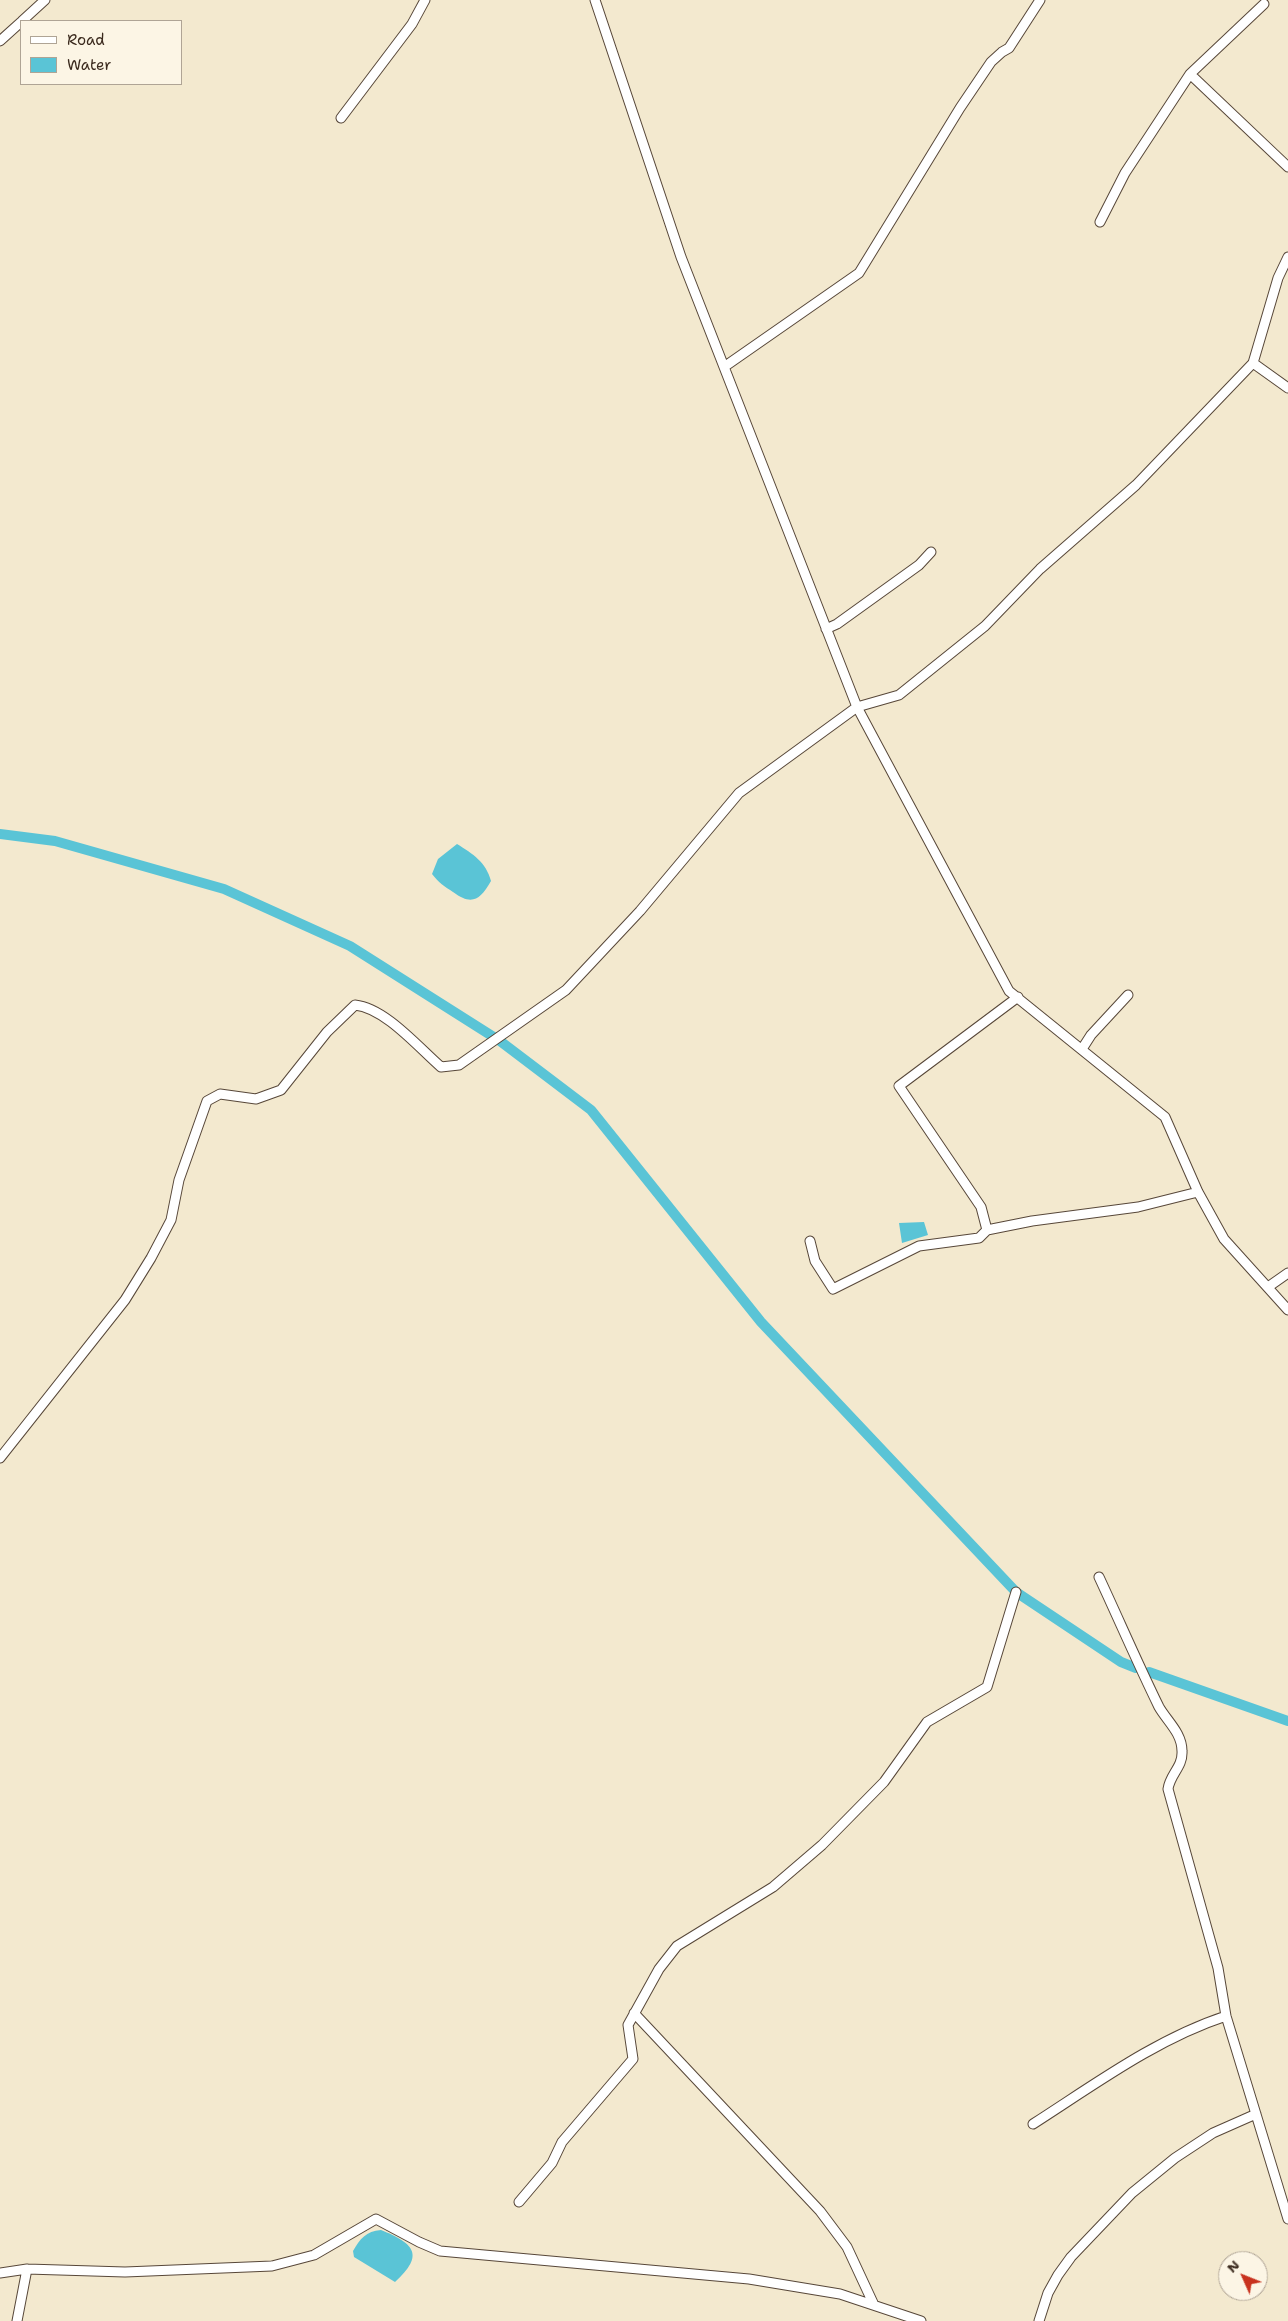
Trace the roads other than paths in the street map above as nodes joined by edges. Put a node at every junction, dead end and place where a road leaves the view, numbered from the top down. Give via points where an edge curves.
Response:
1 (45, 0) edge
2 (425, 0) edge
3 (595, 0) edge
4 (1040, 0) edge
5 (1264, 4) dead end
6 (24, 20) edge
7 (20, 24) edge
8 (0, 41) edge
9 (1190, 74) junction
10 (341, 118) dead end
11 (1288, 167) edge
12 (1100, 222) dead end
13 (1288, 257) edge
14 (1253, 363) junction
15 (724, 366) junction
16 (1288, 388) edge
17 (931, 552) dead end
18 (826, 629) junction
19 (857, 707) junction
20 (1128, 995) dead end
21 (1018, 997) junction
22 (1082, 1049) junction
23 (1198, 1192) junction
24 (987, 1230) junction
25 (810, 1241) dead end
26 (1288, 1272) edge
27 (1268, 1288) junction
28 (1288, 1310) edge
29 (0, 1458) edge
30 (1099, 1577) dead end
31 (1016, 1592) dead end
32 (634, 2013) junction
33 (1226, 2016) junction
34 (1256, 2114) junction
35 (1033, 2124) dead end
36 (519, 2202) dead end
37 (1288, 2219) edge
38 (27, 2269) junction
39 (0, 2273) edge
40 (874, 2305) junction
41 (17, 2321) edge
42 (921, 2321) edge
43 (1039, 2321) edge

1 - 6 street
2 - 10 street via 412,24
3 - 15 street via 682,257
4 - 15 street via 1010,48 991,62 960,108 859,273
5 - 9 street
7 - 8 street
9 - 11 street
9 - 12 street via 1125,173
13 - 14 street
14 - 16 street
14 - 19 street via 1136,485 1040,569 985,626 899,694
15 - 18 street
17 - 18 street via 919,564
18 - 19 street
19 - 21 street via 1009,991
19 - 29 street via 740,793 640,911 566,990 459,1065 441,1067 384,1016 365,1006 355,1005 327,1032 281,1090 256,1099 220,1094 207,1101 179,1180 171,1220 152,1258 125,1300
20 - 22 street
21 - 22 street
21 - 24 street via 899,1086 981,1207
22 - 23 street via 1165,1116
23 - 24 street via 1138,1207 1032,1220
23 - 27 street via 1224,1239
24 - 25 street via 979,1238 919,1246 832,1289 815,1260
26 - 27 street
27 - 28 street
30 - 33 street via 1157,1701 1182,1745 1182,1763 1171,1778 1168,1789 1218,1968
31 - 32 street via 987,1687 927,1722 884,1782 822,1845 773,1887 677,1946 659,1969
32 - 36 street via 628,2025 633,2059 562,2142 552,2162
32 - 40 street via 820,2211 847,2247
33 - 34 street
33 - 35 street via 1161,2044
34 - 37 street
34 - 43 street via 1213,2132 1132,2193 1071,2257 1048,2293
38 - 39 street
38 - 40 street via 125,2272 272,2266 314,2255 376,2219 440,2251 749,2279 840,2294
38 - 41 street
40 - 42 street

